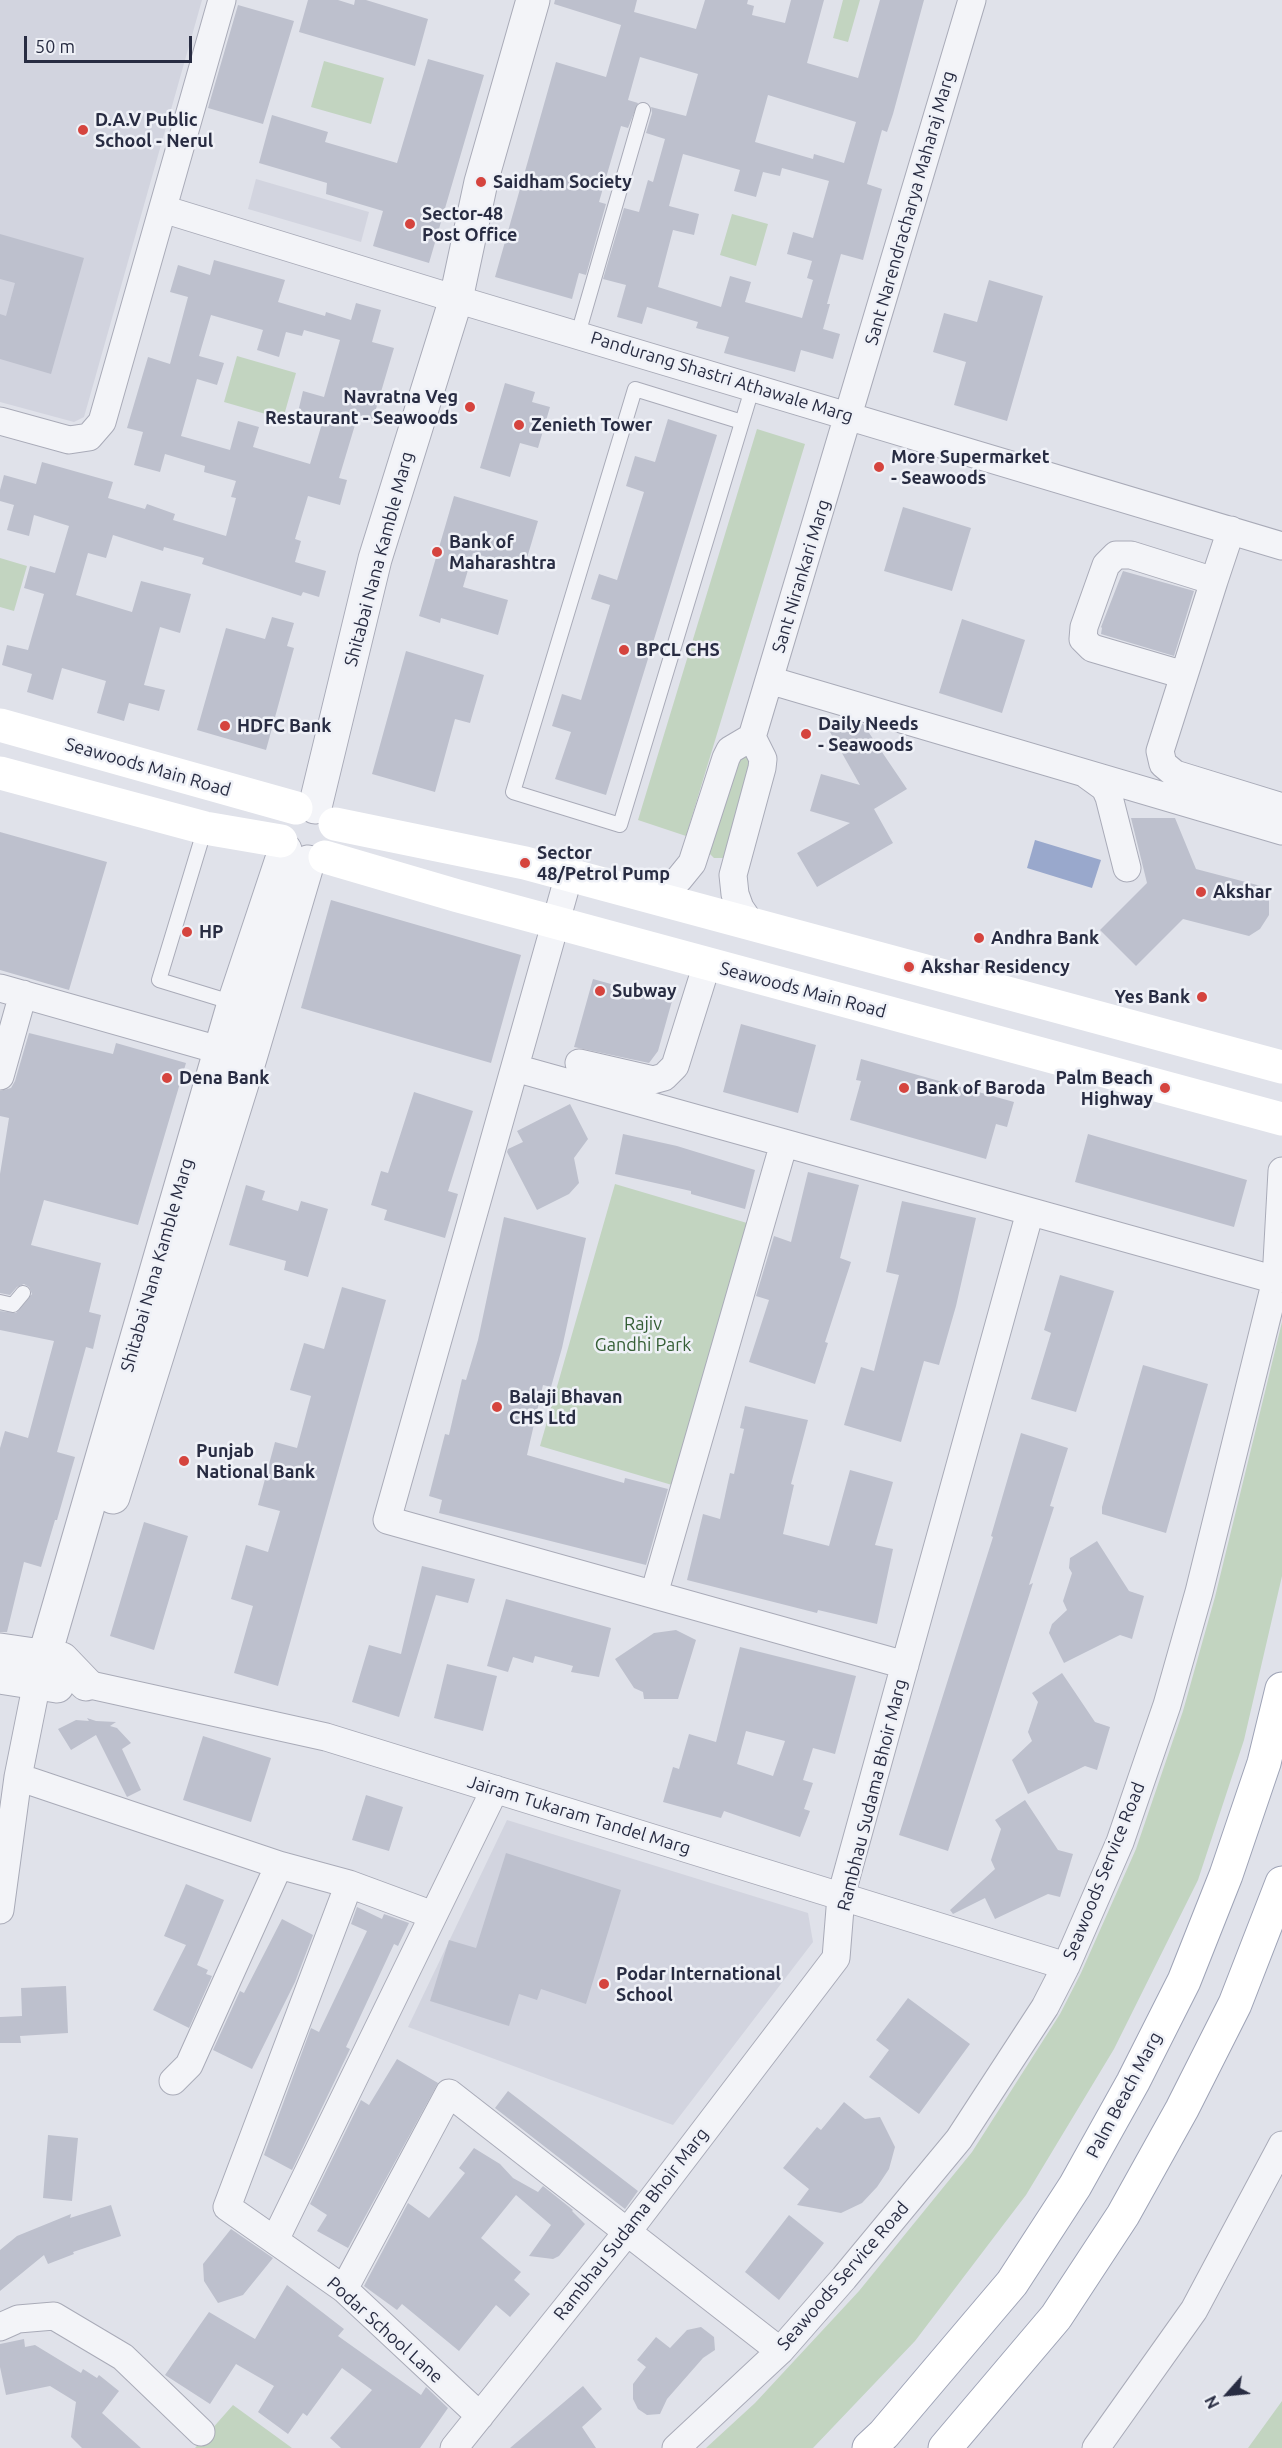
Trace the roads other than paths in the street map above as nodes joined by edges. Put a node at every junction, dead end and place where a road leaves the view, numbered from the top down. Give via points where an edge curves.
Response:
1 (222, 0) edge
2 (533, 0) edge
3 (972, 0) edge
4 (643, 110) dead end
5 (163, 208) junction
6 (456, 298) junction
7 (578, 334) junction
8 (753, 386) junction
9 (849, 415) junction
10 (0, 421) edge
11 (742, 422) junction
12 (1231, 530) junction
13 (1282, 546) edge
14 (1214, 581) junction
15 (1184, 675) junction
16 (770, 680) junction
17 (0, 725) edge
18 (752, 737) junction
19 (0, 773) edge
20 (1084, 773) junction
21 (1282, 807) edge
22 (315, 813) junction
23 (204, 828) junction
24 (1282, 831) edge
25 (299, 852) junction
26 (1127, 868) dead end
27 (569, 876) junction
28 (647, 896) junction
29 (556, 923) junction
30 (751, 924) junction
31 (708, 964) junction
32 (12, 991) edge
33 (234, 1003) junction
34 (235, 1054) junction
35 (579, 1063) dead end
36 (1282, 1067) edge
37 (515, 1068) junction
38 (0, 1076) edge
39 (1282, 1119) edge
40 (784, 1143) junction
41 (1282, 1171) edge
42 (1030, 1212) junction
43 (1276, 1280) junction
44 (23, 1293) dead end
45 (0, 1302) edge
46 (654, 1594) junction
47 (0, 1650) edge
48 (905, 1665) junction
49 (49, 1671) junction
50 (0, 1677) edge
51 (86, 1684) joint
52 (1282, 1689) edge
53 (18, 1777) junction
54 (495, 1789) junction
55 (279, 1865) junction
56 (1282, 1883) edge
57 (349, 1884) junction
58 (841, 1896) junction
59 (0, 1910) edge
60 (433, 1915) junction
61 (1066, 1966) junction
62 (173, 2081) dead end
63 (1282, 2145) edge
64 (628, 2231) junction
65 (275, 2240) junction
66 (344, 2289) junction
67 (0, 2327) edge
68 (780, 2350) junction
69 (480, 2416) junction
70 (201, 2432) dead end
71 (454, 2448) edge
72 (676, 2448) edge
73 (869, 2448) edge
74 (945, 2448) edge
75 (1096, 2448) edge

1 - 5 street
2 - 6 street, Shitabai Nana Kamble Marg via 481,182
3 - 9 street, Sant Narendracharya Maharaj Marg
4 - 7 lane
5 - 6 street, Pandurang Shastri Athawale Marg
5 - 10 street via 102,422 89,437 69,440
6 - 7 street, Pandurang Shastri Athawale Marg
6 - 22 street, Shitabai Nana Kamble Marg via 375,559
7 - 8 street, Pandurang Shastri Athawale Marg
8 - 9 street, Pandurang Shastri Athawale Marg
8 - 11 lane
9 - 12 street, Pandurang Shastri Athawale Marg
9 - 16 street, Sant Nirankari Marg
11 - 11 lane via 620,825 513,792 635,389
12 - 13 street, Pandurang Shastri Athawale Marg
12 - 14 street
14 - 15 street
14 - 15 street via 1131,555 1116,555 1106,565 1084,627 1083,639 1092,648
15 - 21 street via 1160,751 1163,764 1175,774
16 - 18 street, Sant Nirankari Marg
16 - 20 street
17 - 22 main road, Seawoods Main Road
18 - 28 street via 729,750 692,863 679,879
18 - 30 street via 763,759 762,768 733,875 738,901
19 - 23 main road, Seawoods Main Road
20 - 24 street
20 - 26 street via 1105,788
22 - 25 main road via 288,814 282,822
22 - 25 main road via 337,833 335,842
22 - 27 main road, Seawoods Main Road
23 - 25 main road, Seawoods Main Road
23 - 33 lane via 159,980
25 - 29 main road, Seawoods Main Road
25 - 33 street, Shitabai Nana Kamble Marg
25 - 34 street, Shitabai Nana Kamble Marg
27 - 28 main road, Seawoods Main Road
27 - 29 street
28 - 30 main road, Seawoods Main Road
29 - 31 main road, Seawoods Main Road
29 - 37 street
30 - 36 main road, Seawoods Main Road
31 - 35 street via 675,1066 664,1077 653,1080
31 - 39 main road, Seawoods Main Road
32 - 34 street
32 - 38 street
33 - 34 street, Shitabai Nana Kamble Marg
34 - 49 street, Shitabai Nana Kamble Marg
37 - 40 street
37 - 46 street via 387,1520
40 - 42 street
40 - 46 street
41 - 43 street, Seawoods Service Road
42 - 43 street
42 - 48 street, Rambhau Sudama Bhoir Marg
43 - 61 street, Seawoods Service Road via 1167,1705 1120,1842
44 - 45 lane via 13,1305
46 - 48 street
47 - 49 street
48 - 58 street, Rambhau Sudama Bhoir Marg
49 - 50 street
49 - 51 street, Jairam Tukaram Tandel Marg
49 - 53 street
51 - 54 street, Jairam Tukaram Tandel Marg via 326,1737
52 - 73 main road, Palm Beach Marg via 1264,1763 1226,1875 1184,1981 1133,2082 1075,2186 1012,2283
53 - 55 street
53 - 59 street
54 - 58 street, Jairam Tukaram Tandel Marg
54 - 60 street
55 - 57 street
55 - 62 street via 189,2065
56 - 74 main road via 1234,2004 1182,2109 1122,2215 1056,2317
57 - 60 street
57 - 65 street, Podar School Lane via 227,2207
58 - 61 street, Jairam Tukaram Tandel Marg
58 - 64 street, Rambhau Sudama Bhoir Marg via 836,1958
60 - 65 street
61 - 68 street, Seawoods Service Road via 1044,2007 958,2139
63 - 75 street via 1194,2310
64 - 66 street via 449,2093
64 - 68 street
64 - 69 street, Rambhau Sudama Bhoir Marg
65 - 66 street, Podar School Lane
66 - 69 street, Podar School Lane
67 - 70 street via 18,2319 54,2316 123,2357
68 - 72 street, Seawoods Service Road
69 - 71 street, Rambhau Sudama Bhoir Marg

